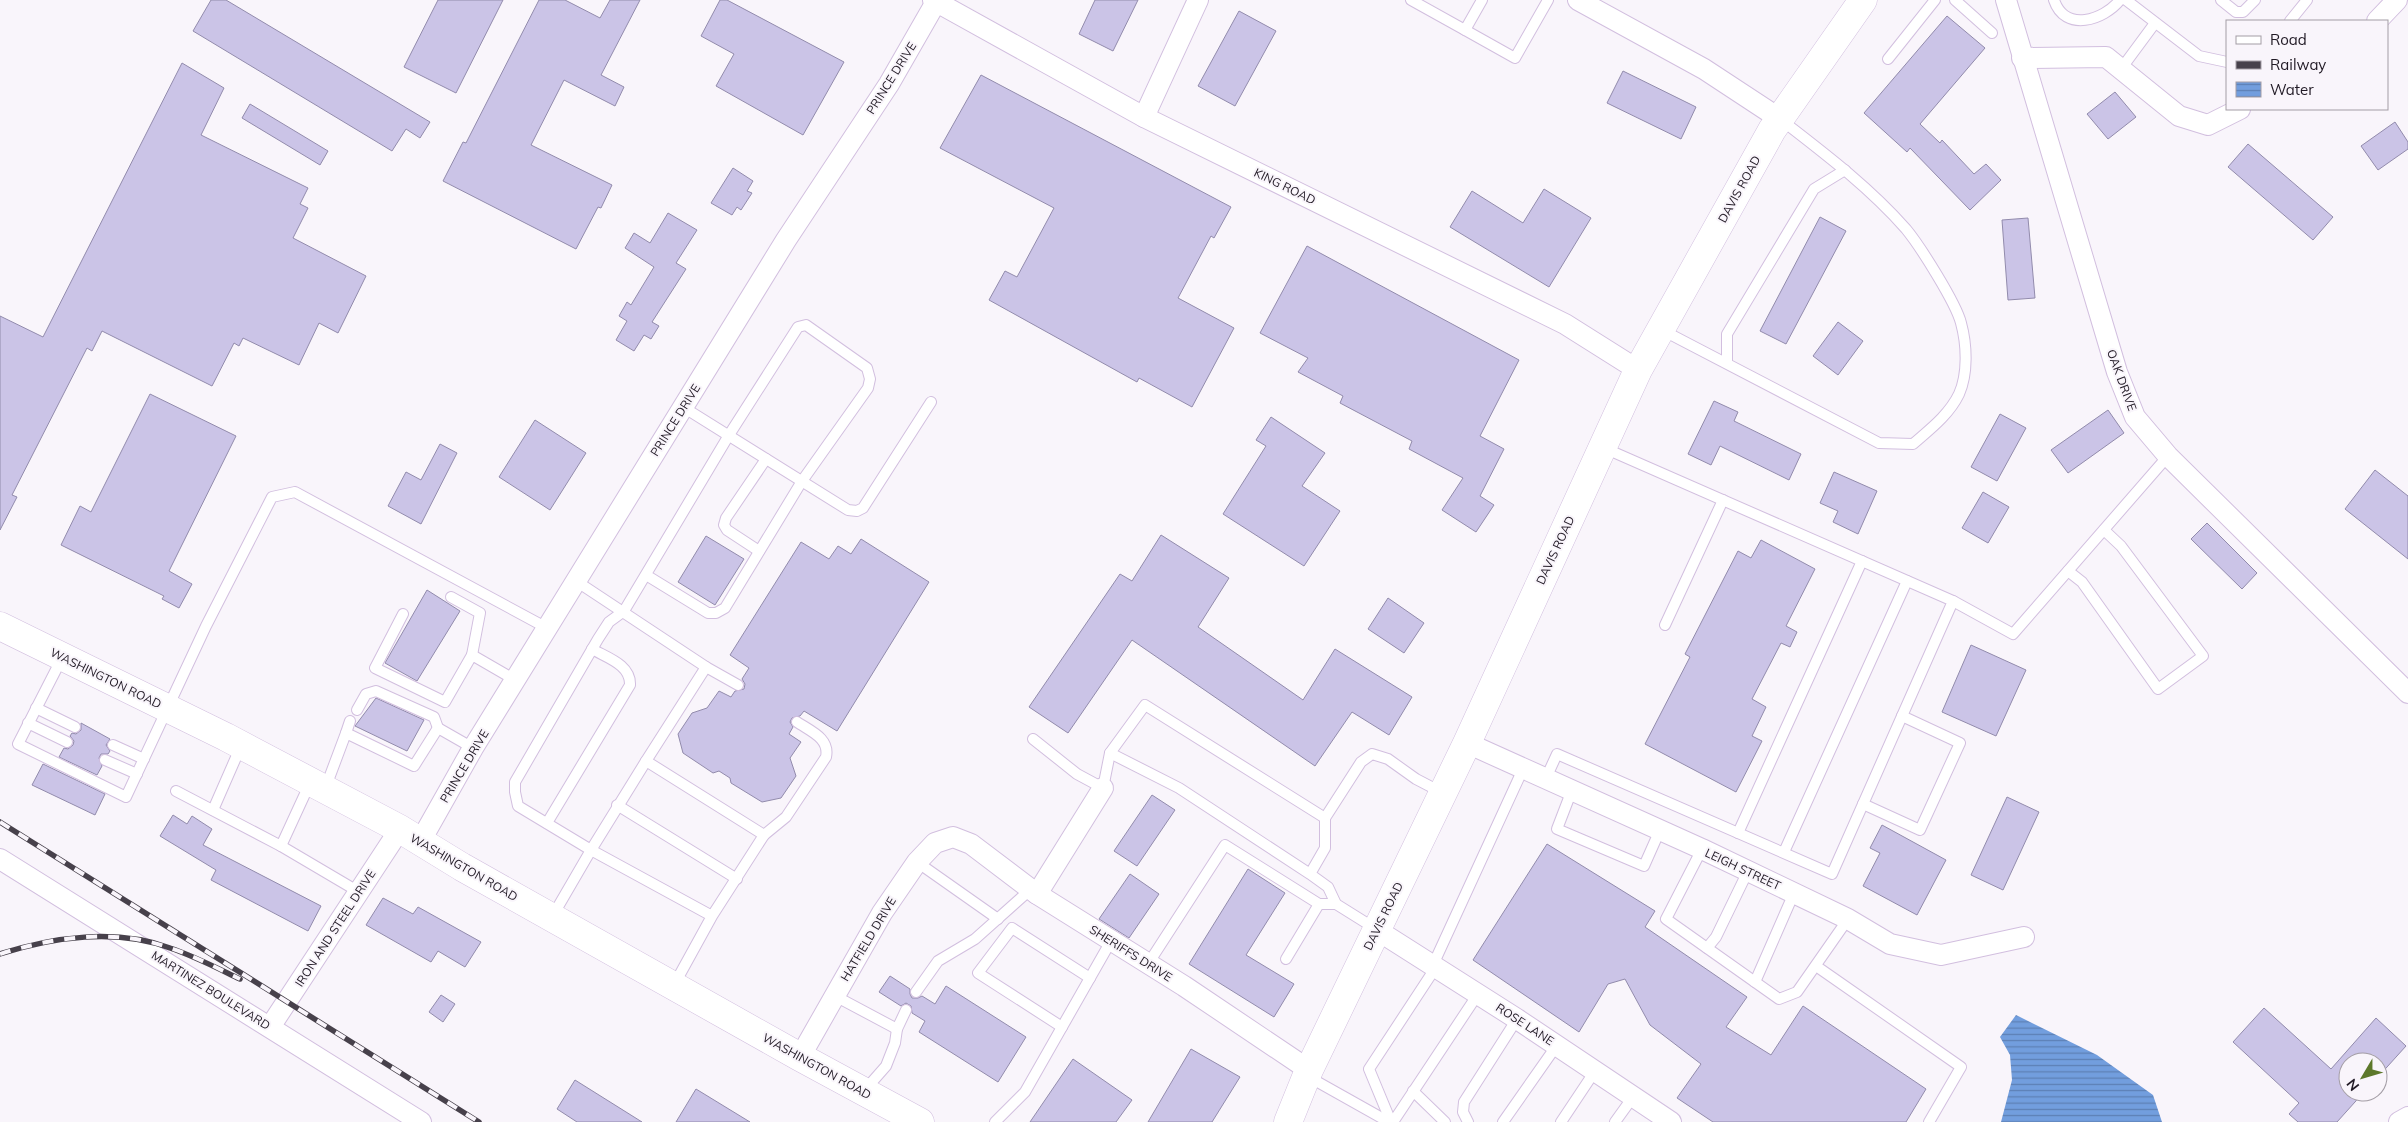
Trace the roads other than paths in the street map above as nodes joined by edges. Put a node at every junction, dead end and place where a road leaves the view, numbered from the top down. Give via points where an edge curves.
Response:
1 (1198, 0) edge
2 (1411, 0) edge
3 (1482, 0) edge
4 (1548, 0) edge
5 (1578, 0) edge
6 (1863, 0) edge
7 (1935, 0) edge
8 (1955, 0) edge
9 (2006, 0) edge
10 (2054, 0) edge
11 (2120, 0) edge
12 (2126, 0) edge
13 (2221, 0) edge
14 (2255, 0) edge
15 (2307, 0) edge
16 (936, 1) edge
17 (2390, 2) edge
18 (2291, 20) edge
19 (2378, 20) edge
20 (2155, 23) junction
21 (1465, 30) junction
22 (1992, 34) dead end
23 (2022, 58) junction
24 (1888, 59) dead end
25 (2226, 62) edge
26 (2121, 69) junction
27 (2238, 110) edge
28 (1144, 117) junction
29 (1780, 119) junction
30 (1845, 170) junction
31 (1661, 329) junction
32 (1727, 363) junction
33 (1638, 370) junction
34 (930, 402) dead end
35 (683, 407) junction
36 (729, 435) junction
37 (1602, 447) junction
38 (2168, 456) junction
39 (766, 459) junction
40 (802, 481) junction
41 (1723, 500) junction
42 (2104, 530) junction
43 (759, 551) junction
44 (1862, 561) junction
45 (2068, 570) junction
46 (646, 575) junction
47 (576, 581) junction
48 (1907, 581) junction
49 (451, 597) dead end
50 (1953, 601) junction
51 (624, 611) junction
52 (403, 614) dead end
53 (1665, 625) dead end
54 (0, 626) edge
55 (547, 628) junction
56 (592, 648) junction
57 (62, 656) junction
58 (472, 656) junction
59 (706, 667) junction
60 (516, 681) junction
61 (738, 685) dead end
62 (2408, 693) edge
63 (36, 708) junction
64 (167, 708) junction
65 (357, 710) dead end
66 (1902, 716) junction
67 (350, 721) dead end
68 (796, 722) dead end
69 (28, 723) junction
70 (75, 726) dead end
71 (438, 728) junction
72 (346, 733) junction
73 (1033, 739) dead end
74 (67, 742) dead end
75 (1467, 743) junction
76 (113, 745) dead end
77 (241, 745) junction
78 (473, 748) junction
79 (1110, 753) junction
80 (144, 759) junction
81 (105, 760) dead end
82 (646, 761) junction
83 (1523, 768) junction
84 (137, 774) junction
85 (1546, 778) junction
86 (318, 785) junction
87 (1103, 788) junction
88 (1572, 790) junction
89 (176, 791) dead end
90 (1443, 792) junction
91 (1863, 804) junction
92 (617, 806) junction
93 (214, 810) junction
94 (1325, 818) junction
95 (547, 823) junction
96 (1660, 830) junction
97 (1738, 833) junction
98 (764, 835) junction
99 (410, 836) junction
100 (953, 837) joint
101 (281, 846) junction
102 (1702, 849) junction
103 (591, 850) junction
104 (1784, 852) junction
105 (0, 859) edge
106 (917, 862) junction
107 (1748, 871) junction
108 (1310, 874) junction
109 (736, 879) junction
110 (359, 892) junction
111 (1034, 892) junction
112 (1794, 893) junction
113 (1319, 904) junction
114 (1336, 904) junction
115 (712, 916) junction
116 (552, 918) junction
117 (998, 919) junction
118 (1848, 919) junction
119 (1377, 930) junction
120 (2024, 937) dead end
121 (1111, 940) junction
122 (1707, 948) junction
123 (1286, 958) dead end
124 (1148, 964) junction
125 (1434, 966) junction
126 (1816, 966) junction
127 (1090, 978) junction
128 (1755, 982) junction
129 (674, 986) junction
130 (916, 992) dead end
131 (1478, 994) junction
132 (835, 996) junction
133 (906, 1010) dead end
134 (1517, 1019) junction
135 (270, 1027) junction
136 (1062, 1027) junction
137 (896, 1029) junction
138 (1556, 1045) junction
139 (800, 1057) junction
140 (1595, 1071) junction
141 (1308, 1073) junction
142 (863, 1091) junction
143 (1413, 1091) junction
144 (1633, 1097) junction
145 (2408, 1116) edge
146 (421, 1122) edge
147 (920, 1122) edge
148 (995, 1122) edge
149 (1288, 1122) edge
150 (1391, 1122) edge
151 (1445, 1122) edge
152 (1468, 1122) edge
153 (1503, 1122) edge
154 (1561, 1122) edge
155 (1615, 1122) edge
156 (1671, 1122) edge
157 (1929, 1122) edge
158 (2399, 1122) edge

1 - 28 street
2 - 21 lane
3 - 21 lane
4 - 21 lane via 1515,58
5 - 29 street via 1704,69
6 - 29 main road, DAVIS ROAD
7 - 24 lane
8 - 22 lane
9 - 23 street, OAK DRIVE
10 - 11 lane via 2062,15 2072,20 2108,13
12 - 20 lane
13 - 14 lane via 2236,12 2243,12
15 - 18 lane
16 - 28 street, KING ROAD
16 - 35 street, PRINCE DRIVE via 889,84 786,240
17 - 19 street
20 - 25 lane via 2199,56
20 - 26 lane
23 - 26 street via 2106,57
23 - 38 street, OAK DRIVE via 2118,372 2136,417
26 - 27 street via 2179,116 2208,125
28 - 33 street, KING ROAD via 1565,324
29 - 30 lane
29 - 31 main road, DAVIS ROAD
30 - 32 lane via 1814,189 1727,334
30 - 32 lane via 1906,230 1939,279 1957,314 1966,362 1959,394 1941,420 1913,444 1879,443
31 - 32 lane
31 - 33 main road, DAVIS ROAD
33 - 37 main road, DAVIS ROAD
34 - 40 lane via 863,508 848,510
35 - 36 lane
35 - 47 street, PRINCE DRIVE
36 - 39 lane
36 - 40 lane via 792,334 798,327 806,326 867,368 870,379 868,388
36 - 46 lane
37 - 41 lane
37 - 75 main road, DAVIS ROAD
38 - 42 lane
38 - 62 street, OAK DRIVE
39 - 40 lane
39 - 43 lane via 724,525
40 - 43 lane
41 - 44 lane
41 - 53 lane
42 - 45 lane
42 - 45 lane via 2121,546 2203,656 2158,689 2082,582
43 - 46 lane via 725,608 716,613 708,613
44 - 48 lane
44 - 97 lane
45 - 50 lane via 2013,634
46 - 51 lane
47 - 51 lane
47 - 55 street, PRINCE DRIVE
48 - 50 lane
48 - 104 lane
49 - 58 lane via 480,613
50 - 66 lane
51 - 56 lane via 609,622
51 - 59 lane
52 - 58 lane via 375,668 445,702
54 - 57 main road, WASHINGTON ROAD
55 - 60 street, PRINCE DRIVE
55 - 64 lane via 295,492 272,497
56 - 95 lane via 515,782 518,806
56 - 95 lane via 625,668 630,685
57 - 63 lane
57 - 64 main road, WASHINGTON ROAD
58 - 60 lane
59 - 61 lane
59 - 82 lane
60 - 78 street, PRINCE DRIVE
63 - 69 lane
63 - 70 lane
64 - 77 main road, WASHINGTON ROAD
64 - 80 lane
65 - 71 lane via 366,694 376,691 434,717
66 - 91 lane
66 - 91 lane via 1960,743 1920,830
67 - 72 lane
68 - 98 lane via 823,739 828,750 786,818
69 - 74 lane
69 - 84 lane via 18,744 126,798
71 - 72 lane via 414,766
71 - 78 lane
72 - 86 lane
73 - 87 lane via 1076,774
75 - 83 street, LEIGH STREET
75 - 90 main road, DAVIS ROAD
76 - 80 lane
77 - 86 main road, WASHINGTON ROAD
77 - 93 lane
78 - 99 street, PRINCE DRIVE
79 - 87 lane
79 - 94 lane via 1146,706
79 - 108 lane via 1179,788
80 - 84 lane
81 - 84 lane
82 - 92 lane
82 - 98 lane
83 - 85 street, LEIGH STREET
83 - 125 lane
85 - 88 street, LEIGH STREET
85 - 97 lane via 1558,754
86 - 99 main road, WASHINGTON ROAD
86 - 101 lane
87 - 111 street
88 - 96 street, LEIGH STREET
88 - 96 lane via 1557,829 1644,866
89 - 93 lane
90 - 94 lane via 1416,779 1388,759 1372,754 1361,762
90 - 119 main road, DAVIS ROAD
91 - 104 lane via 1832,874
92 - 103 lane
92 - 109 lane
93 - 101 lane
94 - 108 lane via 1326,848
95 - 103 lane
96 - 102 street, LEIGH STREET
97 - 104 lane
98 - 109 lane
99 - 110 street, IRON AND STEEL DRIVE
99 - 116 main road, WASHINGTON ROAD
100 - 106 street, HATFIELD DRIVE via 935,843
100 - 111 street, SHERIFFS DRIVE via 971,844
101 - 110 lane
102 - 107 street, LEIGH STREET
102 - 122 lane via 1666,919
103 - 115 lane
103 - 116 lane
105 - 135 street, MARTINEZ BOULEVARD
106 - 117 lane
106 - 132 street, HATFIELD DRIVE via 882,914
107 - 112 street, LEIGH STREET
107 - 122 lane via 1716,937
108 - 114 lane via 1328,887
109 - 115 lane
110 - 135 street, IRON AND STEEL DRIVE
111 - 117 lane
111 - 121 street, SHERIFFS DRIVE
112 - 118 street, LEIGH STREET
112 - 128 lane
113 - 114 lane
113 - 123 lane
113 - 124 lane via 1225,845
114 - 119 lane
115 - 129 lane
116 - 129 main road, WASHINGTON ROAD
117 - 130 lane via 975,939 938,961
118 - 120 street, LEIGH STREET via 1890,944 1941,955
118 - 126 lane
119 - 125 street, ROSE LANE
119 - 141 main road, DAVIS ROAD
121 - 124 street, SHERIFFS DRIVE
121 - 127 lane
122 - 128 lane
124 - 141 street, SHERIFFS DRIVE
125 - 131 street, ROSE LANE
125 - 150 lane via 1369,1070
126 - 128 lane via 1797,992 1779,999
126 - 157 lane via 1961,1067
127 - 136 lane
127 - 136 lane via 1012,928 978,973
129 - 139 main road, WASHINGTON ROAD
131 - 134 street, ROSE LANE
131 - 143 lane
132 - 137 lane
132 - 139 street, HATFIELD DRIVE
133 - 137 lane
134 - 138 street, ROSE LANE
134 - 152 lane via 1464,1102 1463,1112
135 - 146 street, MARTINEZ BOULEVARD
136 - 148 lane via 1025,1092
137 - 142 lane via 895,1043 886,1066
138 - 140 street, ROSE LANE
138 - 153 lane
139 - 142 main road, WASHINGTON ROAD
140 - 144 street, ROSE LANE
140 - 154 lane
141 - 149 main road, DAVIS ROAD
141 - 150 lane
142 - 147 main road, WASHINGTON ROAD
143 - 150 lane
143 - 151 lane
144 - 155 lane
144 - 156 street, ROSE LANE
145 - 158 street

